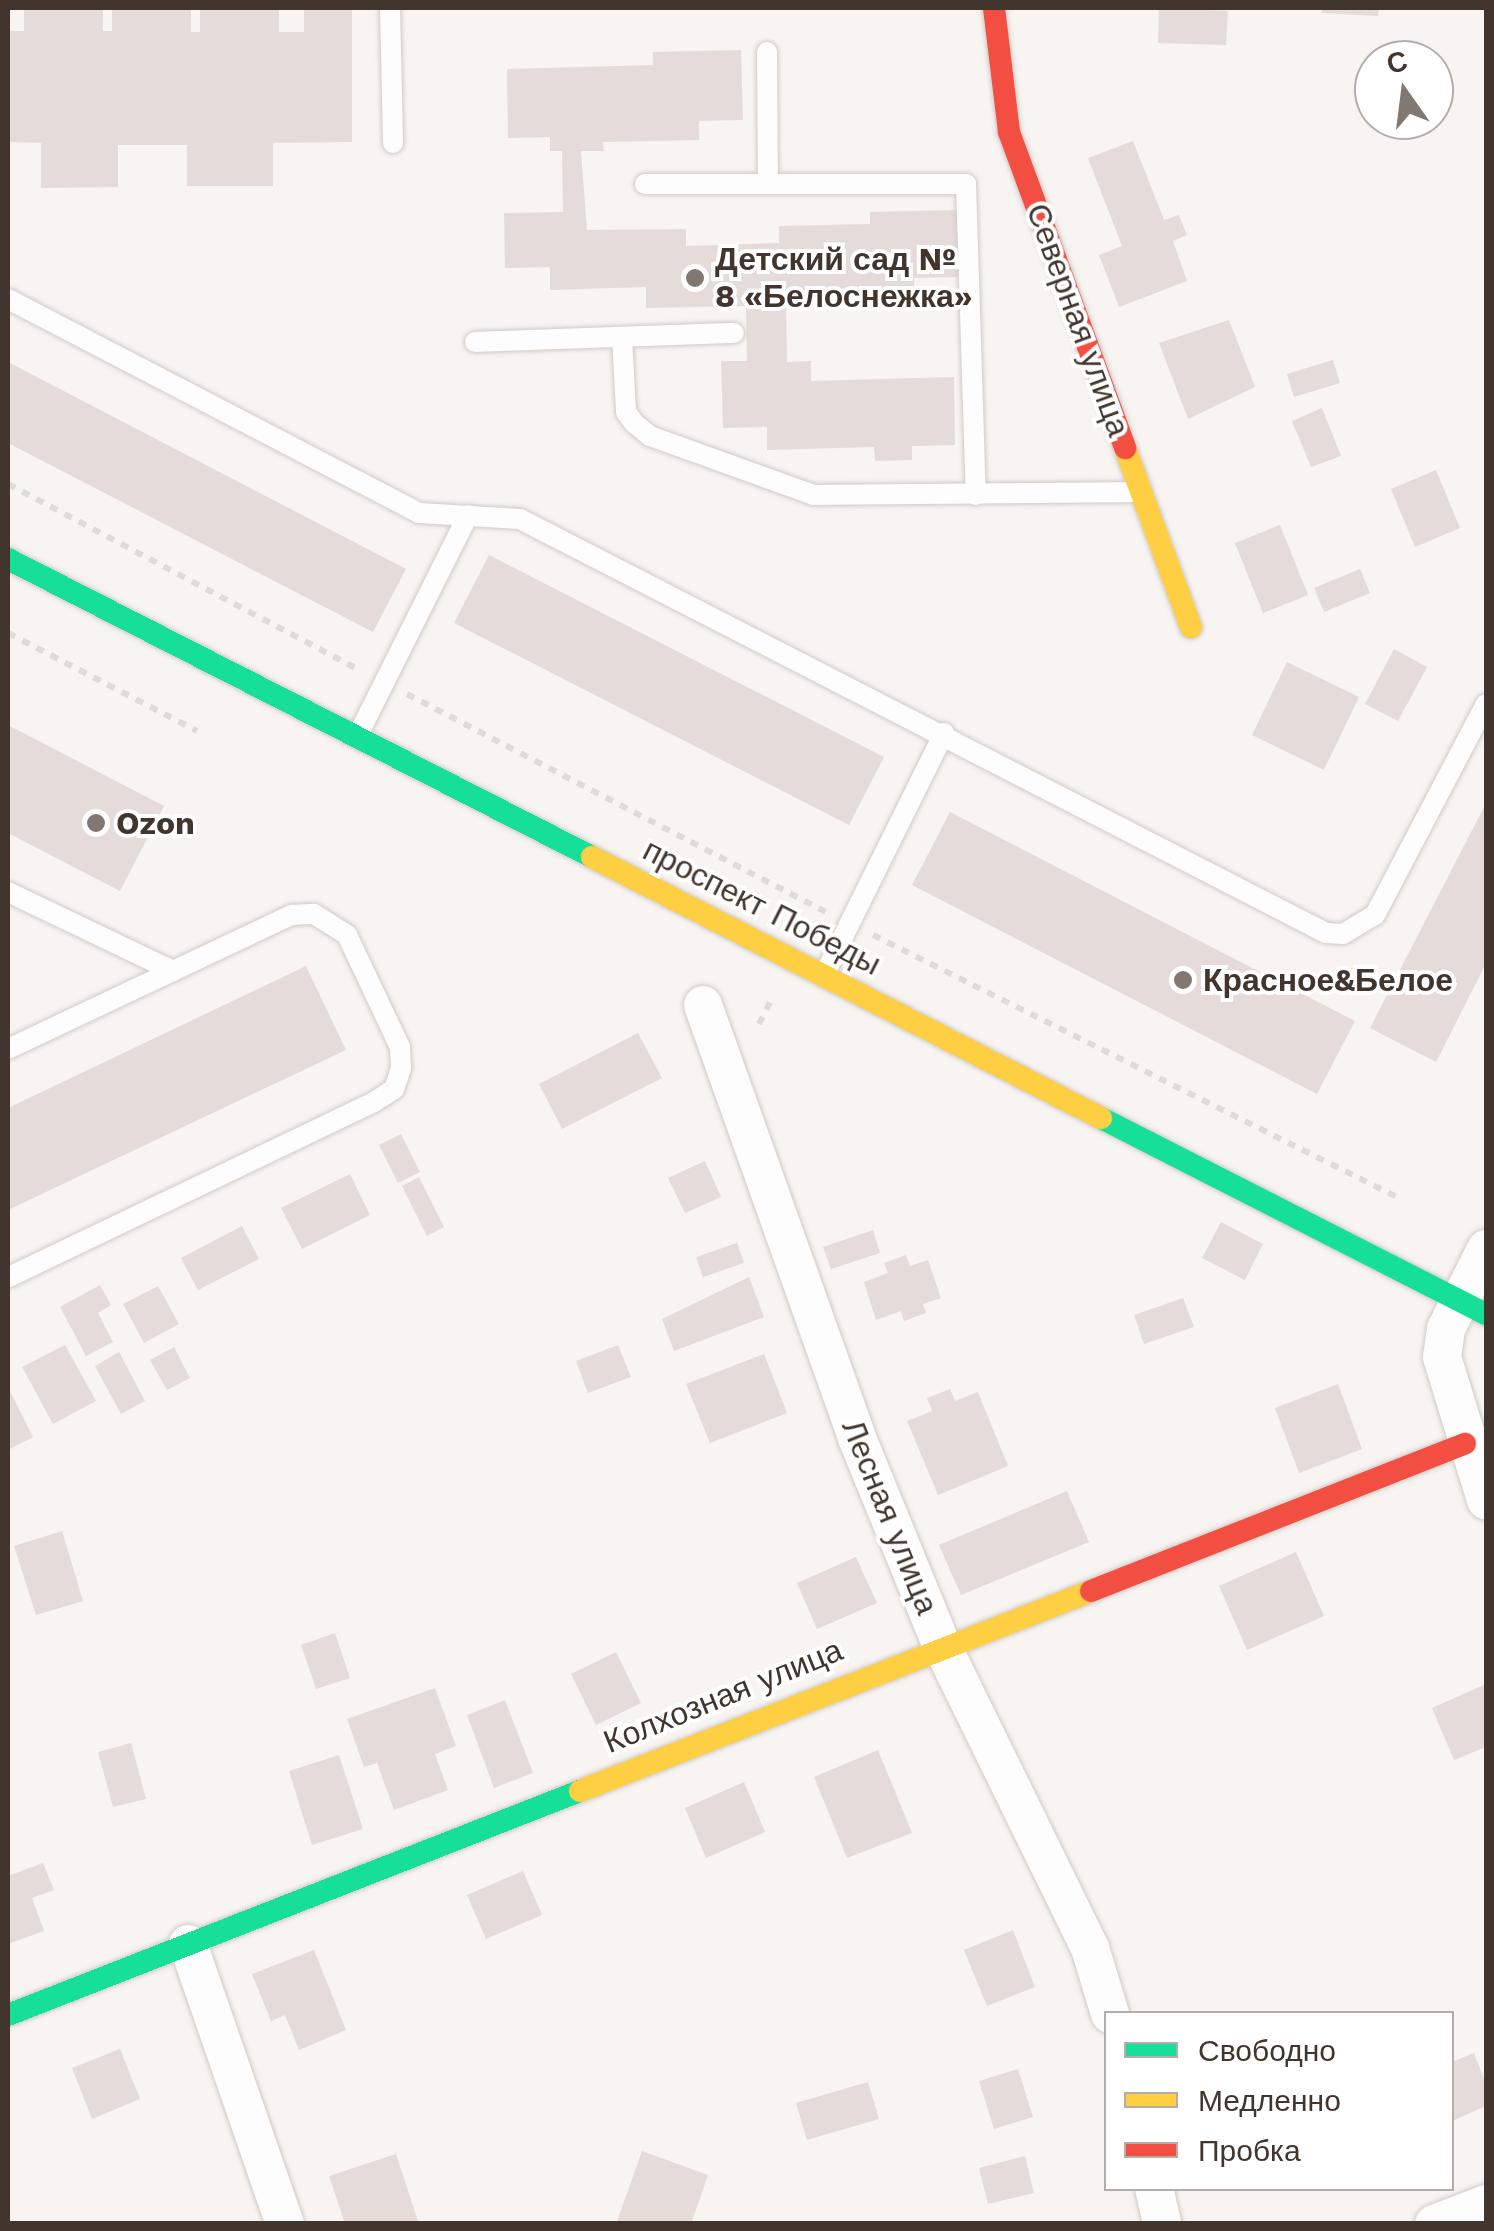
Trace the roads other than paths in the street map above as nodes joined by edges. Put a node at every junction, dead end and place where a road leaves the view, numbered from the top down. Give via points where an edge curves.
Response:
1 (390, 8) edge
2 (994, 8) edge
3 (766, 52) dead end
4 (393, 143) dead end
5 (768, 182) junction
6 (645, 184) dead end
7 (8, 299) edge
8 (734, 333) dead end
9 (622, 337) junction
10 (475, 342) dead end
11 (1141, 492) junction
12 (976, 496) junction
13 (468, 515) junction
14 (8, 559) edge
15 (1191, 627) dead end
16 (1486, 704) edge
17 (944, 733) junction
18 (356, 739) junction
19 (8, 892) edge
20 (173, 970) junction
21 (824, 975) junction
22 (703, 1005) dead end
23 (8, 1048) edge
24 (1486, 1248) edge
25 (8, 1277) edge
26 (1473, 1307) edge
27 (1465, 1444) junction
28 (1486, 1500) edge
29 (941, 1644) junction
30 (188, 1944) junction
31 (1109, 2011) edge
32 (8, 2015) edge
33 (1155, 2191) edge
34 (1486, 2204) edge
35 (1435, 2223) edge
36 (285, 2224) edge
37 (1162, 2224) edge

1 - 4 lane
2 - 11 street, Северная улица via 1009,132
3 - 5 lane
5 - 6 lane
5 - 12 lane via 966,184
7 - 13 lane via 419,513
8 - 9 lane
9 - 10 lane
9 - 12 lane via 626,412 650,436 814,495
11 - 12 lane
11 - 15 street, Северная улица
13 - 17 lane via 520,519
13 - 18 lane
14 - 18 street, проспект Победы
16 - 17 lane via 1375,915 1344,934 1326,933
17 - 21 lane
18 - 21 street, проспект Победы
19 - 20 lane
20 - 23 lane
20 - 25 lane via 292,915 334,922 400,1047 394,1089
21 - 26 street, проспект Победы
22 - 29 street, Лесная улица via 857,1438
24 - 26 street
26 - 27 street via 1442,1357
27 - 28 street
27 - 29 street, Колхозная улица
29 - 30 street, Колхозная улица
29 - 31 street, Лесная улица via 1090,1948
30 - 32 street, Колхозная улица
30 - 36 street
33 - 37 street
34 - 35 street

